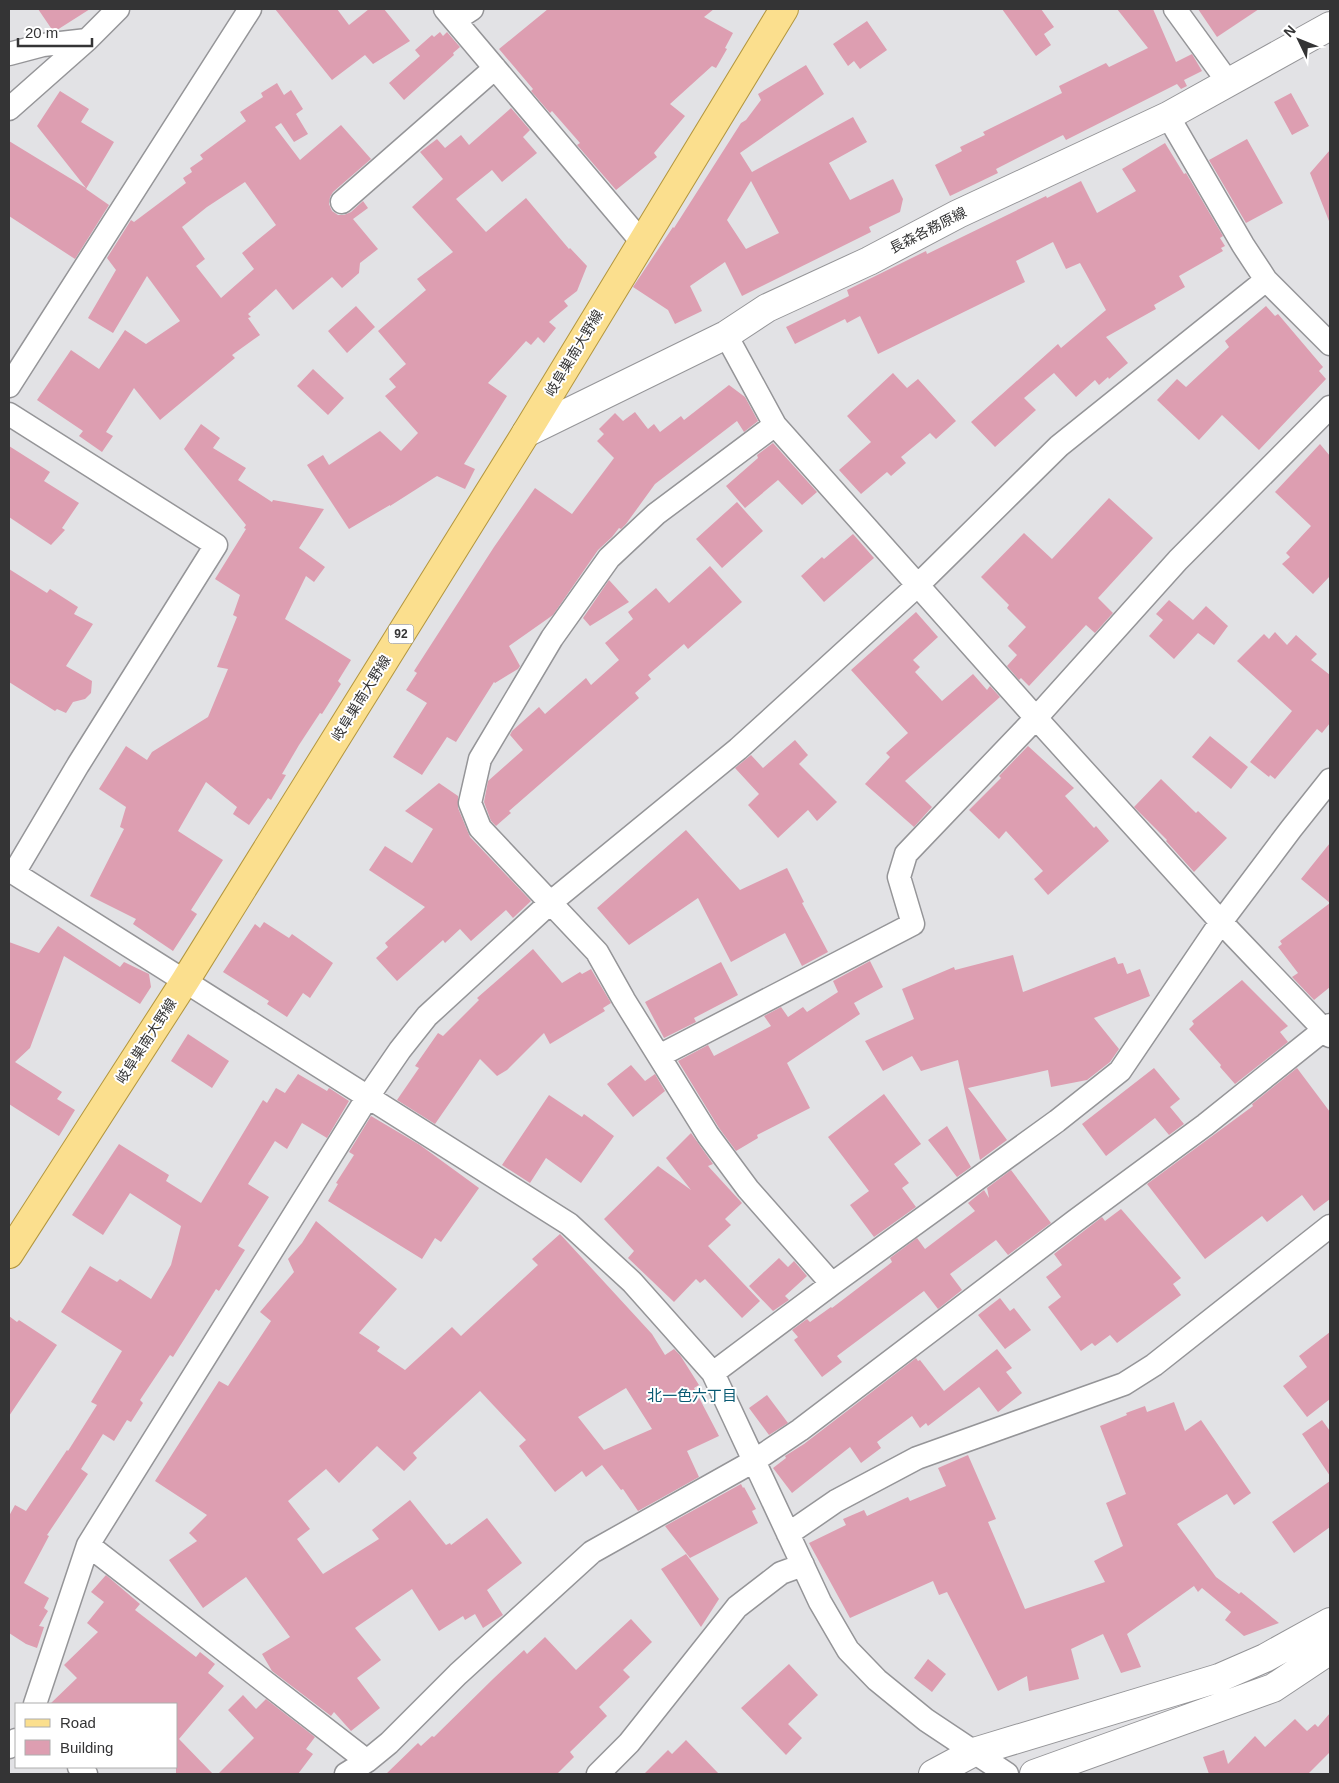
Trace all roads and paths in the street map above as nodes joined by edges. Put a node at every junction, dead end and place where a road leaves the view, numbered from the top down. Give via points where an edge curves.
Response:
1 (118, 9) edge
2 (250, 9) edge
3 (784, 9) edge
4 (1176, 9) edge
5 (457, 13) edge
6 (1330, 26) edge
7 (87, 40) junction
8 (9, 54) edge
9 (495, 68) junction
10 (1228, 82) junction
11 (9, 109) edge
12 (1168, 116) junction
13 (342, 202) dead end
14 (641, 241) junction
15 (1266, 280) junction
16 (726, 335) junction
17 (1330, 344) edge
18 (9, 386) edge
19 (1330, 407) edge
20 (9, 414) edge
21 (775, 425) junction
22 (526, 433) junction
23 (918, 584) junction
24 (1036, 718) junction
25 (1330, 780) edge
26 (11, 872) edge
27 (550, 903) junction
28 (1221, 922) junction
29 (185, 981) junction
30 (1328, 1031) edge
31 (659, 1056) junction
32 (367, 1098) junction
33 (1330, 1226) edge
34 (9, 1254) edge
35 (832, 1284) junction
36 (713, 1373) junction
37 (754, 1461) junction
38 (788, 1534) junction
39 (88, 1545) junction
40 (803, 1565) junction
41 (1330, 1622) edge
42 (1330, 1650) edge
43 (35, 1703) edge
44 (974, 1752) junction
45 (367, 1761) junction
46 (346, 1774) edge
47 (598, 1774) edge
48 (933, 1774) edge
49 (1007, 1774) edge
50 (1034, 1774) edge

1 - 7 street
2 - 18 street
3 - 14 main road, 岐阜巣南大野線 / 92
4 - 10 street
5 - 9 street
6 - 10 main road, 長森各務原線
7 - 8 street via 43,45
7 - 11 street
9 - 13 street
9 - 14 street
10 - 12 main road, 長森各務原線
12 - 15 street
12 - 16 main road, 長森各務原線 via 767,308
14 - 22 main road, 岐阜巣南大野線 / 92
15 - 17 street
15 - 23 street via 1059,446
16 - 21 street
16 - 22 main road, 長森各務原線
19 - 24 street via 1178,560
20 - 26 street via 216,545
21 - 23 street
21 - 27 street via 656,514 609,558 552,638 480,759 470,803 480,828
22 - 29 main road, 岐阜巣南大野線 / 92
23 - 24 street
23 - 27 street via 738,749
24 - 28 street
24 - 31 street via 906,854 899,877 913,924
25 - 28 street
26 - 29 street
27 - 31 street via 597,952
27 - 32 street via 426,1016
28 - 30 street
28 - 35 street via 1120,1070 1057,1121
29 - 32 street
29 - 34 main road, 岐阜巣南大野線 / 92
30 - 37 street via 800,1430
31 - 35 street via 708,1135 748,1189
32 - 36 street via 569,1224 632,1282
32 - 39 street
33 - 38 street via 1124,1384 917,1458 836,1501
35 - 36 street
36 - 37 street
37 - 38 street
37 - 45 street via 592,1552
38 - 40 street
39 - 43 street
39 - 45 street
40 - 44 street via 848,1650 876,1680 926,1720
40 - 47 street via 781,1573 737,1607 630,1743
41 - 44 main road via 1265,1658 1219,1678
42 - 50 main road via 1273,1688
44 - 48 main road
44 - 49 street
45 - 46 street

